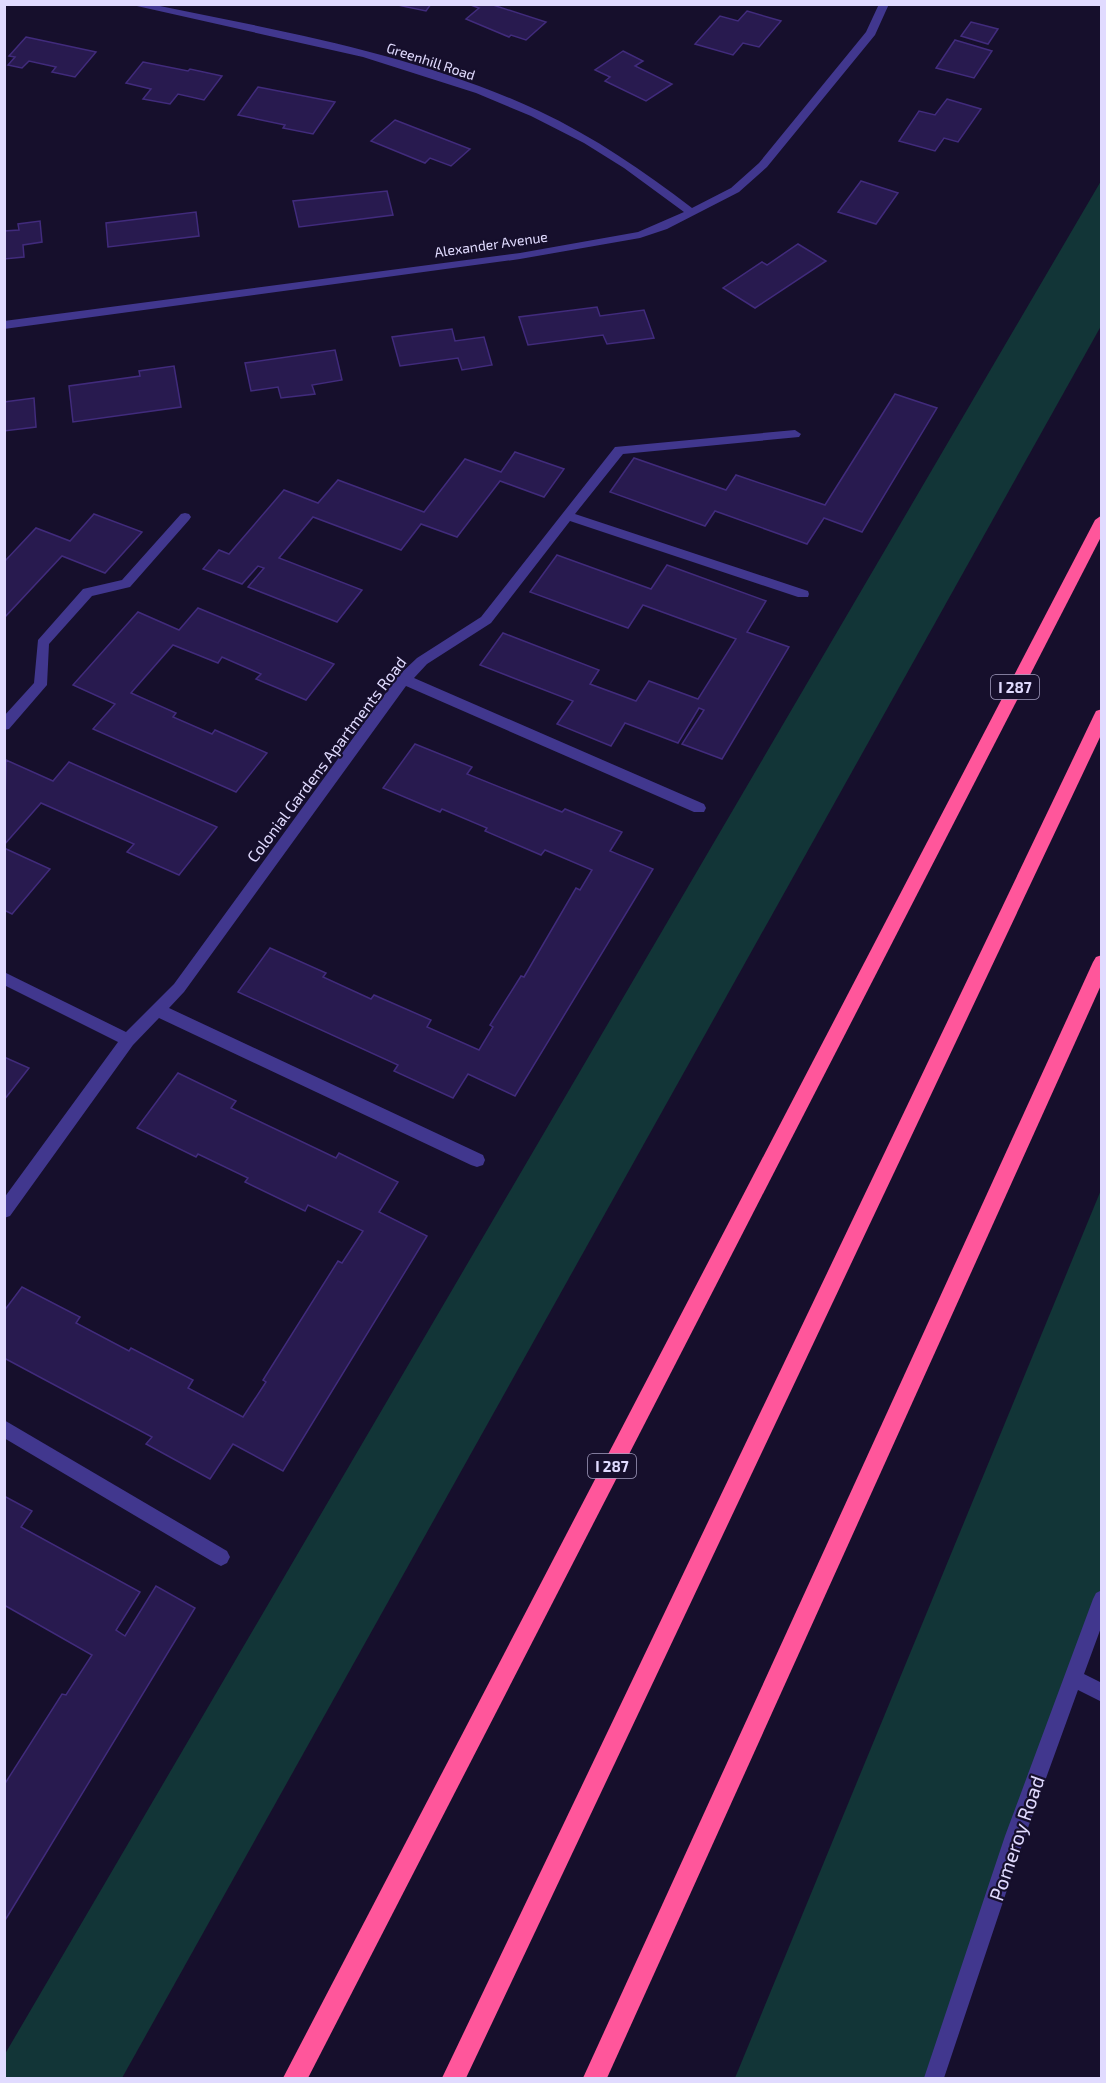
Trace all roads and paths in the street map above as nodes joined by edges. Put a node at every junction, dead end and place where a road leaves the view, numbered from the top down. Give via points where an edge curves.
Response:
1 (133, 4) edge
2 (884, 4) edge
3 (692, 213) junction
4 (4, 325) edge
5 (795, 434) dead end
6 (567, 516) junction
7 (185, 517) dead end
8 (1101, 520) edge
9 (803, 594) dead end
10 (404, 679) junction
11 (1101, 715) edge
12 (4, 725) edge
13 (699, 808) dead end
14 (1101, 962) edge
15 (4, 978) edge
16 (157, 1010) junction
17 (128, 1040) junction
18 (477, 1160) dead end
19 (6, 1205) edge
20 (4, 1428) edge
21 (221, 1557) dead end
22 (1101, 1599) edge
23 (1073, 1678) junction
24 (1101, 1694) edge
25 (295, 2079) edge
26 (454, 2079) edge
27 (595, 2079) edge
28 (934, 2079) edge

1 - 3 street, Greenhill Road via 321,43 459,83 586,140 637,171
2 - 3 street, Alexander Avenue via 871,33 763,165 735,190
3 - 4 street, Alexander Avenue via 640,235 520,256
5 - 6 street, Colonial Gardens Apartments Road via 619,450
6 - 9 street
6 - 10 street, Colonial Gardens Apartments Road via 486,620 422,661
7 - 12 street via 126,584 88,592 43,643 40,685
8 - 25 highway, I 287
10 - 13 street
10 - 16 street, Colonial Gardens Apartments Road via 179,988
11 - 26 highway
14 - 27 highway
15 - 17 street
16 - 17 street, Colonial Gardens Apartments Road
16 - 18 street
17 - 19 street, Colonial Gardens Apartments Road
20 - 21 street
22 - 23 street, Pomeroy Road
23 - 24 street
23 - 28 street, Pomeroy Road via 1015,1836

